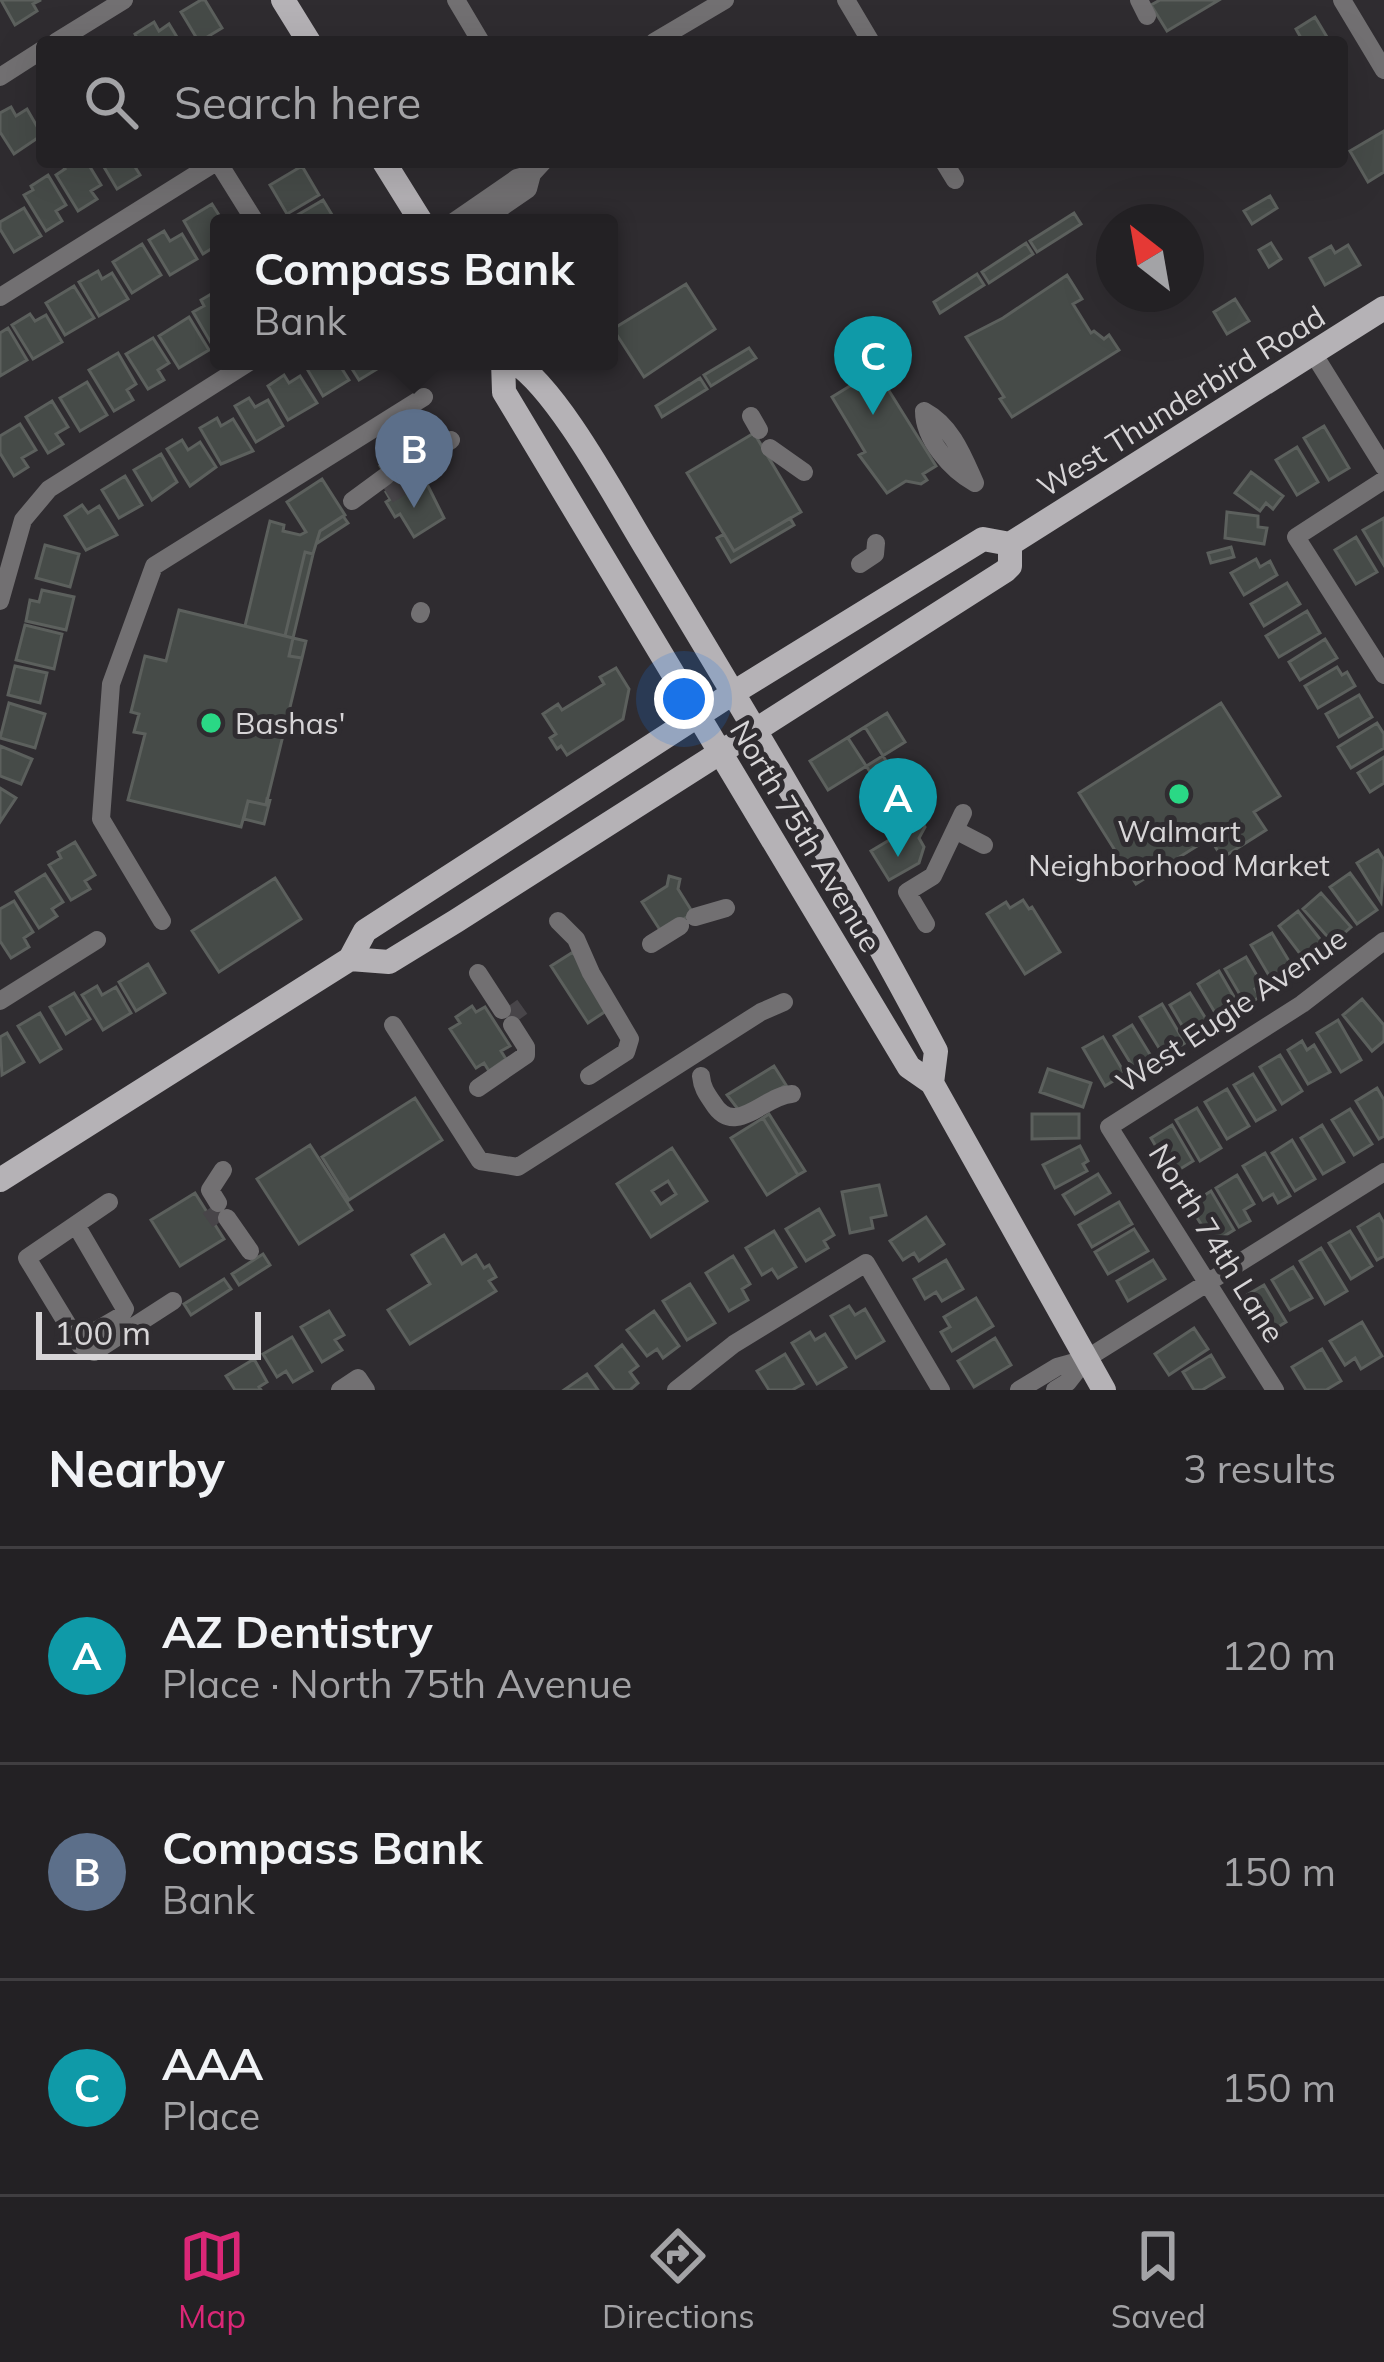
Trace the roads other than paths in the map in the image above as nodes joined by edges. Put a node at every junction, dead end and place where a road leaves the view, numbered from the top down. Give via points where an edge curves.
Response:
1 (124, 0) edge
2 (283, 0) edge
3 (456, 0) edge
4 (725, 0) edge
5 (846, 0) edge
6 (1342, 0) edge
7 (66, 36) edge
8 (305, 36) edge
9 (477, 36) edge
10 (664, 36) edge
11 (868, 36) edge
12 (36, 54) edge
13 (1384, 70) edge
14 (0, 76) edge
15 (207, 168) edge
16 (221, 168) edge
17 (388, 168) edge
18 (537, 168) edge
19 (948, 168) edge
20 (955, 180) dead end
21 (496, 202) junction
22 (250, 214) edge
23 (416, 214) edge
24 (471, 214) edge
25 (486, 214) edge
26 (0, 297) edge
27 (1384, 308) edge
28 (1313, 353) junction
29 (237, 370) edge
30 (503, 370) edge
31 (527, 370) edge
32 (424, 397) dead end
33 (760, 431) dead end
34 (451, 440) dead end
35 (1384, 467) edge
36 (805, 472) dead end
37 (389, 479) tunnel mouth
38 (1384, 480) edge
39 (876, 543) dead end
40 (1010, 544) junction
41 (860, 564) dead end
42 (0, 598) edge
43 (1384, 675) edge
44 (733, 693) junction
45 (698, 716) junction
46 (755, 728) junction
47 (721, 750) junction
48 (984, 845) dead end
49 (726, 908) dead end
50 (162, 921) dead end
51 (558, 921) dead end
52 (926, 924) dead end
53 (97, 940) dead end
54 (1384, 941) edge
55 (654, 947) dead end
56 (350, 959) junction
57 (478, 973) dead end
58 (0, 1001) edge
59 (784, 1002) dead end
60 (393, 1025) dead end
61 (589, 1076) dead end
62 (700, 1076) dead end
63 (932, 1084) junction
64 (478, 1088) dead end
65 (792, 1094) dead end
66 (1109, 1127) joint
67 (223, 1170) dead end
68 (1384, 1172) edge
69 (0, 1180) edge
70 (109, 1202) dead end
71 (76, 1225) junction
72 (250, 1251) dead end
73 (1205, 1284) junction
74 (173, 1301) dead end
75 (78, 1341) junction
76 (1086, 1359) junction
77 (362, 1384) edge
78 (340, 1390) edge
79 (676, 1390) edge
80 (941, 1390) edge
81 (1019, 1390) edge
82 (1054, 1390) edge
83 (1104, 1390) edge
84 (1275, 1390) edge

1 - 7 street
2 - 8 main road
3 - 9 street
4 - 10 street
5 - 11 street
6 - 13 street
12 - 14 street
15 - 26 street
16 - 22 street
17 - 23 main road
18 - 21 street
19 - 20 street
21 - 24 street
21 - 25 street
27 - 28 main road, West Thunderbird Road
28 - 35 street
28 - 40 main road, West Thunderbird Road
29 - 42 street via 50,489 23,520
30 - 45 main road, North 75th Avenue via 504,392
31 - 44 main road, North 75th Avenue via 594,463
32 - 50 street via 154,566 110,684 101,819
33 - 36 street
34 - 37 street
38 - 43 street via 1296,537
39 - 41 street
40 - 44 main road, West Thunderbird Road via 983,539
40 - 46 main road, West Thunderbird Road via 1008,569
44 - 45 main road, West Thunderbird Road
44 - 46 main road, North 75th Avenue
45 - 47 main road, North 75th Avenue
45 - 56 main road, West Thunderbird Road via 365,932
46 - 47 main road, West Thunderbird Road
46 - 63 main road, North 75th Avenue via 936,1051
47 - 56 main road, West Thunderbird Road via 389,962
47 - 63 main road, North 75th Avenue via 909,1067
48 - 52 street via 959,821 933,876 907,892
49 - 55 street
51 - 61 street via 577,939 630,1039 626,1052
53 - 58 street
54 - 66 street, West Eugie Avenue via 1333,984
56 - 69 main road, West Thunderbird Road
57 - 64 street via 526,1055
59 - 60 street via 518,1167 480,1161
62 - 65 street via 718,1112 730,1118
63 - 76 main road, North 75th Avenue
66 - 73 street, North 74th Lane
67 - 72 street via 220,1211
68 - 73 street
70 - 71 street
71 - 75 street via 125,1309
71 - 75 street via 26,1258
73 - 76 street
73 - 84 street, North 74th Lane
74 - 75 street via 94,1352
76 - 81 street
76 - 82 street
76 - 83 main road, North 75th Avenue
77 - 78 street
79 - 80 street via 734,1344 866,1263

